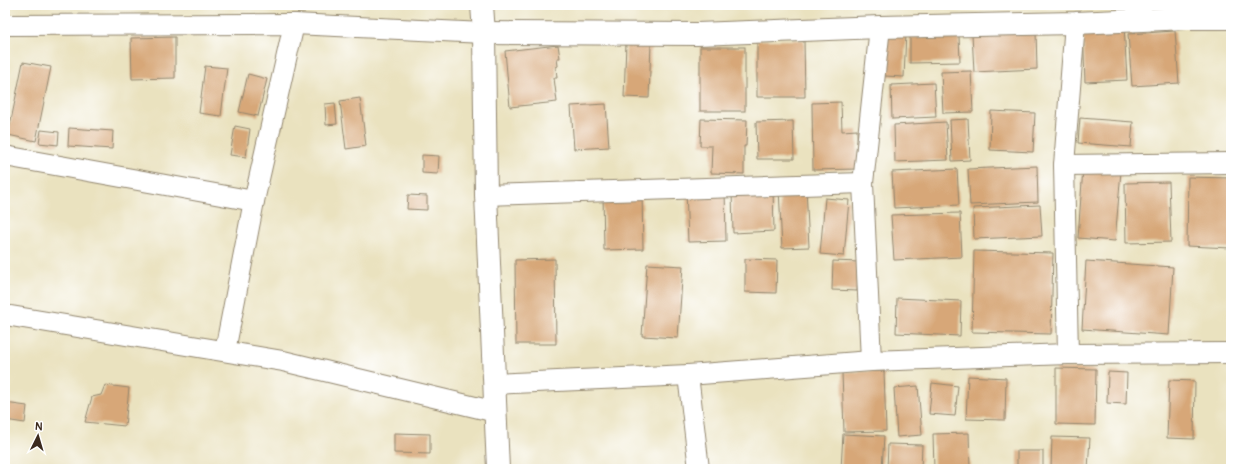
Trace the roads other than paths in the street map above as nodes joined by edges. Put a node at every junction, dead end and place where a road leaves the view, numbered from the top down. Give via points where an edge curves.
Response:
1 (482, 5) edge
2 (1187, 11) edge
3 (1231, 18) edge
4 (1075, 23) junction
5 (294, 24) junction
6 (5, 25) edge
7 (880, 27) junction
8 (484, 33) junction
9 (5, 156) edge
10 (1231, 163) edge
11 (1064, 165) junction
12 (863, 183) junction
13 (486, 195) junction
14 (254, 202) junction
15 (5, 315) edge
16 (225, 351) junction
17 (1231, 353) edge
18 (1068, 354) junction
19 (871, 362) junction
20 (688, 375) junction
21 (494, 384) junction
22 (496, 412) junction
23 (498, 469) edge
24 (699, 469) edge

1 - 8 street
2 - 3 street
2 - 4 street
4 - 7 street
4 - 11 street
5 - 6 street
5 - 8 street
5 - 14 street
7 - 8 street via 697,34
7 - 12 street
8 - 13 street
9 - 14 street
10 - 11 street
11 - 18 street
12 - 13 street
12 - 19 street
13 - 21 street
14 - 16 street
15 - 16 street
16 - 22 street via 283,361
17 - 18 street
18 - 19 street
19 - 20 street
20 - 21 street
20 - 24 street
21 - 22 street
22 - 23 street

